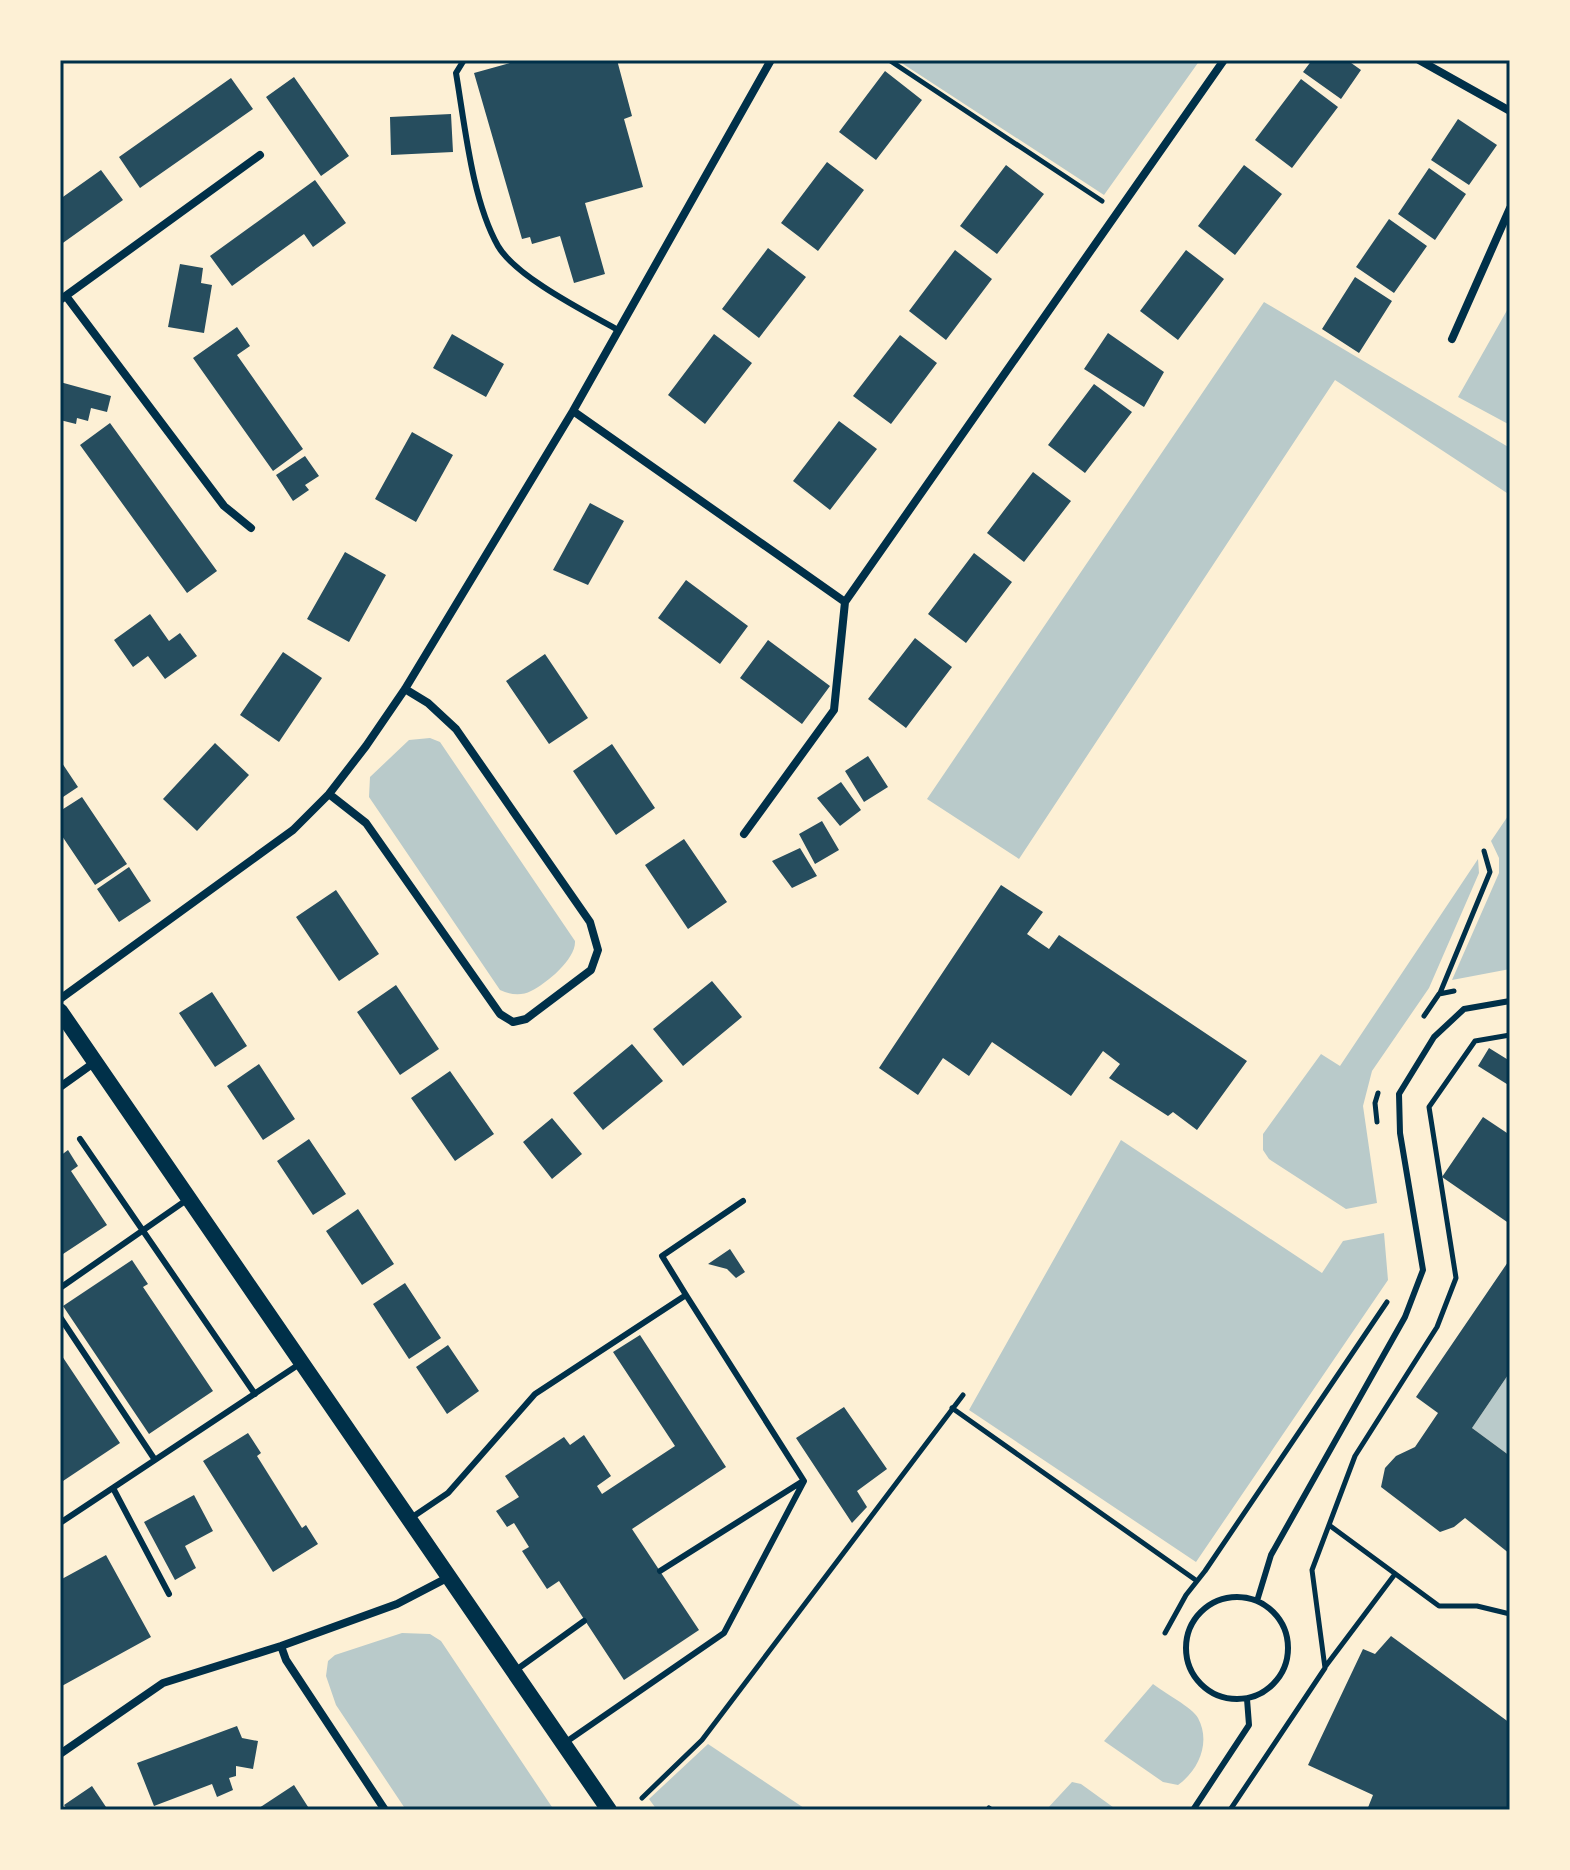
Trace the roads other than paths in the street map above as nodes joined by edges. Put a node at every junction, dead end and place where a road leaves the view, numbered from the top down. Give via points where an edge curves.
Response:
1 (464, 60) edge
2 (771, 60) edge
3 (1224, 60) edge
4 (1419, 60) edge
5 (1510, 111) edge
6 (260, 155) dead end
7 (1510, 208) edge
8 (63, 298) edge
9 (618, 330) junction
10 (1452, 339) dead end
11 (573, 411) junction
12 (251, 528) dead end
13 (845, 602) junction
14 (405, 689) junction
15 (329, 794) junction
16 (744, 834) dead end
17 (60, 999) edge
18 (1510, 1001) edge
19 (60, 1011) edge
20 (95, 1062) junction
21 (60, 1087) edge
22 (80, 1139) dead end
23 (188, 1199) junction
24 (743, 1201) dead end
25 (143, 1230) junction
26 (60, 1288) edge
27 (686, 1295) junction
28 (60, 1317) edge
29 (301, 1363) junction
30 (255, 1394) junction
31 (155, 1460) junction
32 (804, 1481) junction
33 (113, 1488) junction
34 (408, 1520) junction
35 (60, 1523) edge
36 (660, 1571) dead end
37 (447, 1578) junction
38 (169, 1594) dead end
39 (1257, 1601) junction
40 (584, 1621) dead end
41 (281, 1646) junction
42 (513, 1673) junction
43 (1247, 1699) junction
44 (563, 1744) junction
45 (60, 1754) edge
46 (385, 1810) edge
47 (609, 1810) edge
48 (1193, 1810) edge

1 - 9 lane via 456,73 476,187 499,248 533,280
2 - 9 street
3 - 13 street
4 - 5 street
6 - 8 street
7 - 10 street
8 - 12 street via 224,506
9 - 11 street
11 - 13 street
11 - 14 street
13 - 16 street via 834,710
14 - 15 street
14 - 15 street via 456,729 590,922 598,950 591,970 526,1019 513,1022 500,1014 366,823
15 - 17 street via 293,830
18 - 39 lane via 1464,1009 1434,1037 1399,1094 1400,1133 1423,1270 1405,1317 1271,1555
19 - 20 main road
20 - 21 street
20 - 23 main road
22 - 25 lane
23 - 25 lane
23 - 29 main road
24 - 27 lane via 662,1256
25 - 26 lane
25 - 30 lane
27 - 32 lane
27 - 34 lane via 535,1394 448,1493
28 - 31 lane
29 - 30 lane
29 - 34 main road
30 - 31 lane
31 - 33 lane
32 - 36 lane
32 - 44 lane via 724,1633
33 - 35 lane
33 - 38 lane
34 - 37 main road
37 - 41 street via 397,1604
37 - 42 main road
39 - 43 lane via 1281,1622 1288,1654 1275,1683
39 - 43 lane via 1225,1597 1210,1604 1198,1613 1185,1640 1190,1671 1201,1685 1230,1700
40 - 42 lane
41 - 45 street via 163,1683
41 - 46 street
42 - 44 main road
43 - 48 lane via 1249,1725
44 - 47 main road

